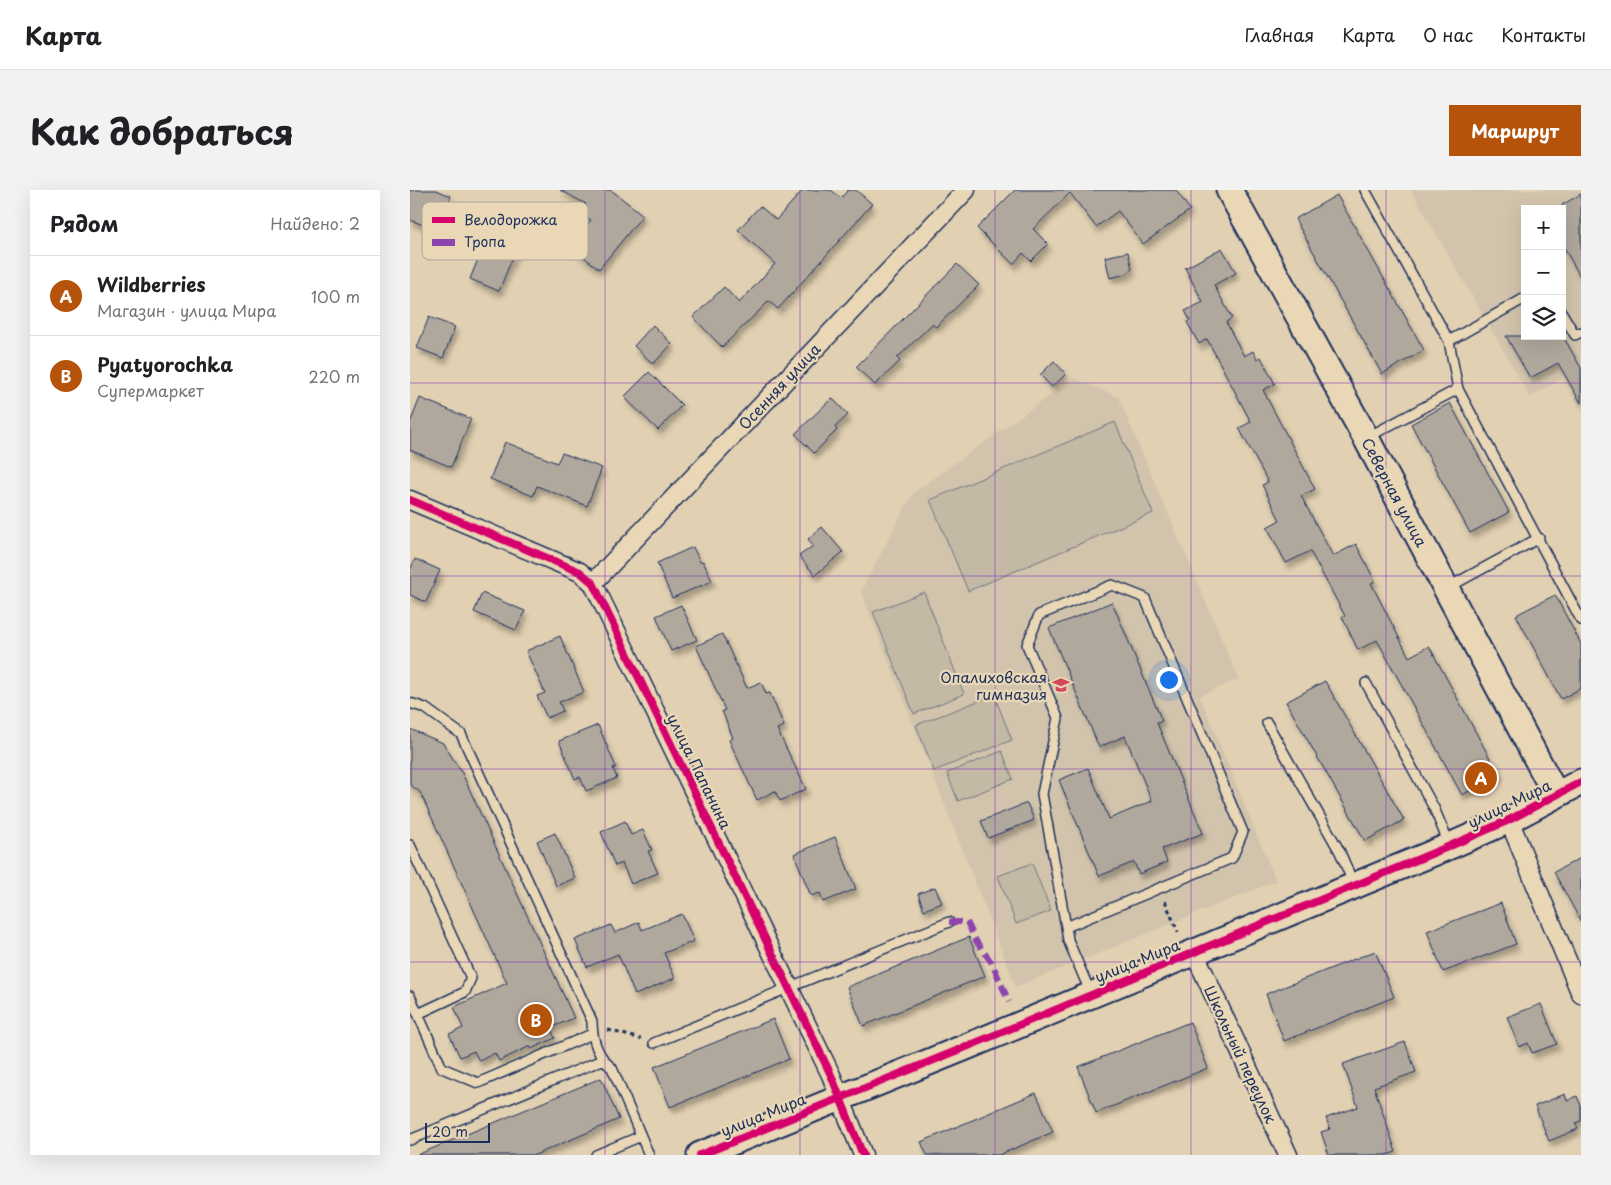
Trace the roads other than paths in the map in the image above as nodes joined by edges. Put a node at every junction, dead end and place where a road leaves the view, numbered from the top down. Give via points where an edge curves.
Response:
1 (966, 190) edge
2 (1230, 190) edge
3 (1365, 190) edge
4 (1521, 300) edge
5 (1566, 319) edge
6 (1581, 332) edge
7 (1449, 340) junction
8 (1458, 389) junction
9 (1366, 438) junction
10 (410, 500) edge
11 (1539, 538) junction
12 (593, 583) junction
13 (1447, 589) junction
14 (1581, 620) edge
15 (1366, 684) dead end
16 (410, 703) edge
17 (1267, 723) dead end
18 (1581, 782) edge
19 (1556, 796) junction
20 (1509, 820) junction
21 (410, 845) edge
22 (1450, 846) junction
23 (1354, 886) junction
24 (949, 922) dead end
25 (1066, 927) junction
26 (1194, 952) junction
27 (790, 987) junction
28 (1091, 994) junction
29 (1581, 994) edge
30 (410, 996) edge
31 (418, 1014) junction
32 (592, 1030) junction
33 (654, 1042) road end
34 (602, 1060) junction
35 (840, 1097) junction
36 (641, 1136) junction
37 (410, 1140) edge
38 (596, 1155) edge
39 (649, 1155) edge
40 (700, 1155) edge
41 (863, 1155) edge
42 (1288, 1155) edge

1 - 12 street, Осенняя улица
2 - 9 street, Северная улица
3 - 7 lane
4 - 7 lane
5 - 6 lane via 1575,335
7 - 8 lane
8 - 9 lane
8 - 11 lane
9 - 13 street, Северная улица
10 - 12 street, улица Папанина via 580,572
11 - 13 lane
11 - 14 lane
12 - 27 street, улица Папанина
13 - 19 street, Северная улица
15 - 22 lane via 1434,808
16 - 32 lane via 425,708 461,734 592,1021
17 - 23 lane via 1340,852
18 - 19 street, улица Мира
19 - 20 street, улица Мира
20 - 22 street, улица Мира
20 - 29 street
21 - 31 lane via 470,978 465,992
22 - 23 street, улица Мира
23 - 26 street, улица Мира
24 - 27 lane
25 - 25 lane via 1042,794 1058,718 1027,645 1039,615 1112,585 1145,598 1243,832 1232,858
25 - 28 lane via 1068,940
26 - 28 street, улица Мира
26 - 42 street, Школьный переулок
27 - 33 lane
27 - 35 street, улица Папанина
28 - 35 street, улица Мира
30 - 31 lane
31 - 32 lane via 442,1068 478,1083
32 - 34 lane
34 - 36 lane via 612,1068
34 - 37 lane
35 - 40 street, улица Мира
35 - 41 street, улица Папанина
36 - 38 lane
36 - 39 lane

